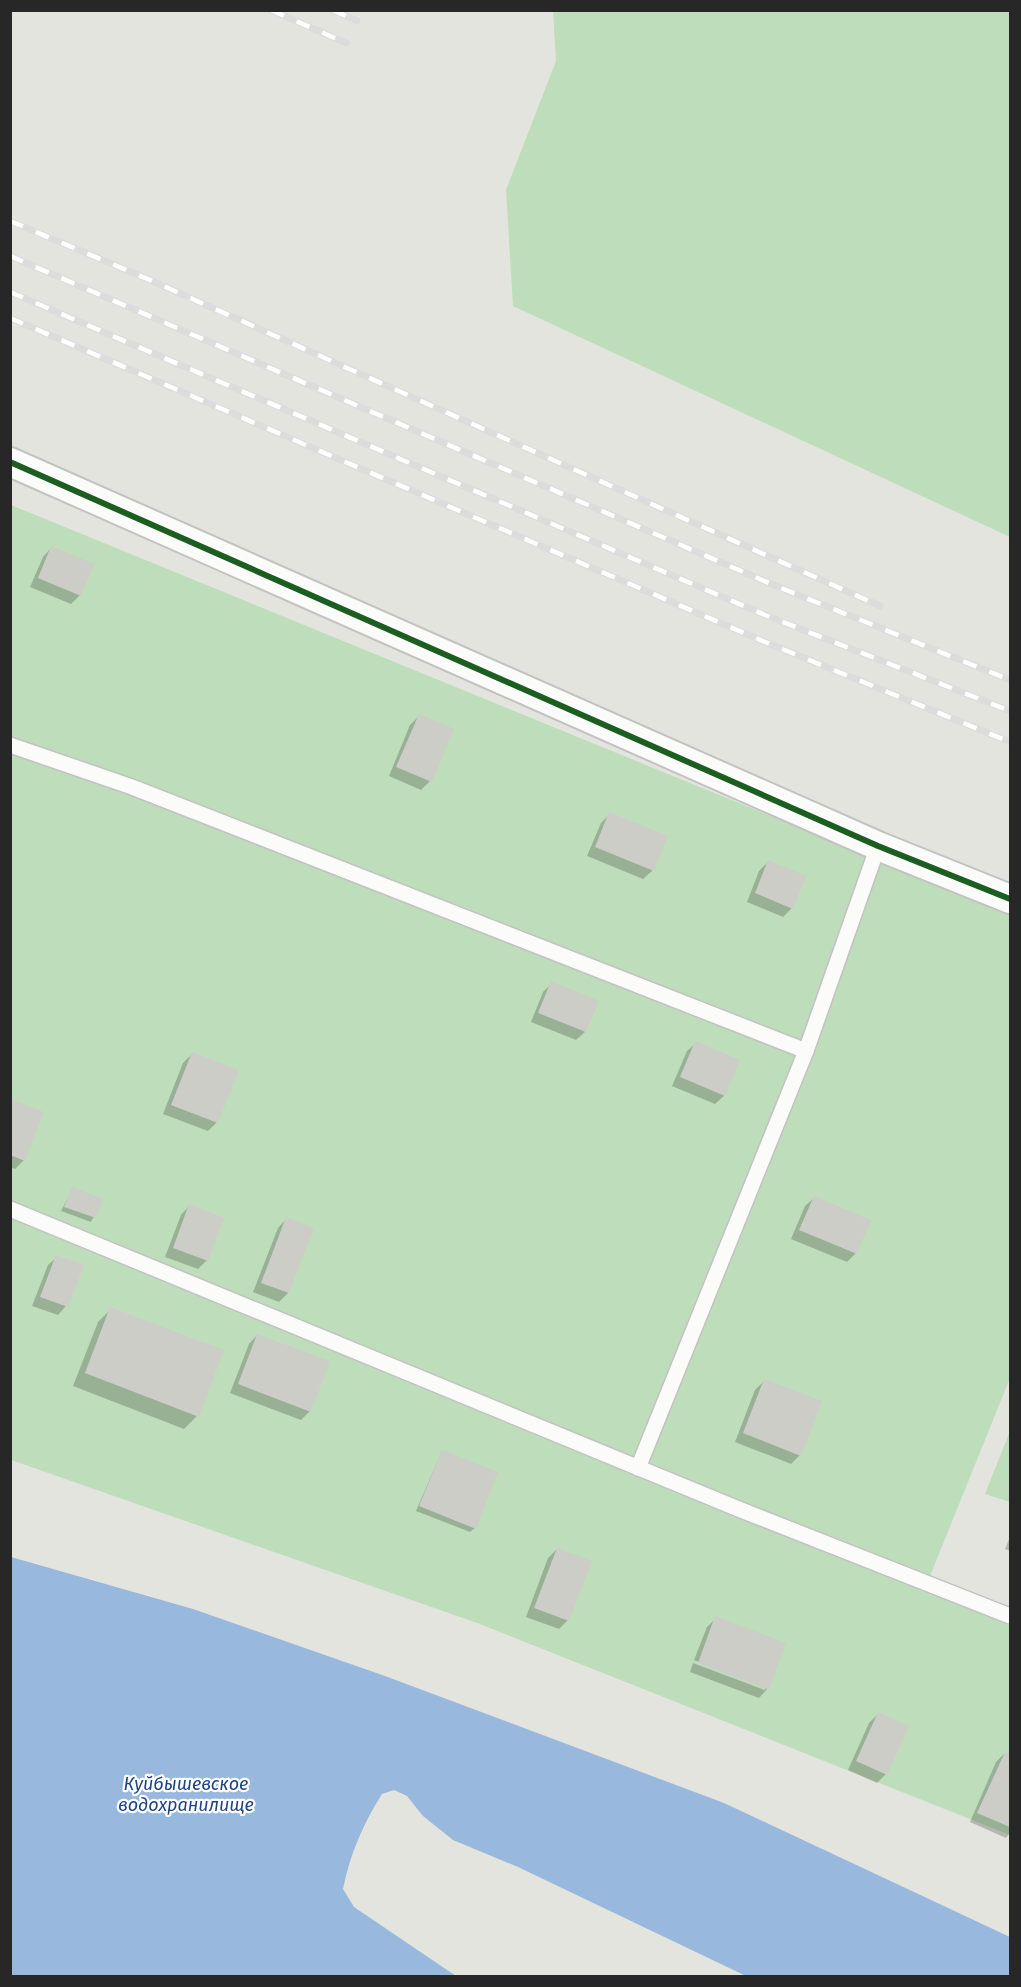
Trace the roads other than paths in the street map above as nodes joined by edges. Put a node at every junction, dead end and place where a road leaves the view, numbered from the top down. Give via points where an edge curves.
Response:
1 (10, 462) edge
2 (10, 745) edge
3 (879, 846) junction
4 (1011, 899) edge
5 (806, 1051) junction
6 (10, 1209) edge
7 (638, 1468) junction
8 (1011, 1616) edge

1 - 3 street
2 - 5 lane via 132,787
3 - 4 street
3 - 5 lane
5 - 7 lane
6 - 7 lane
7 - 8 lane

